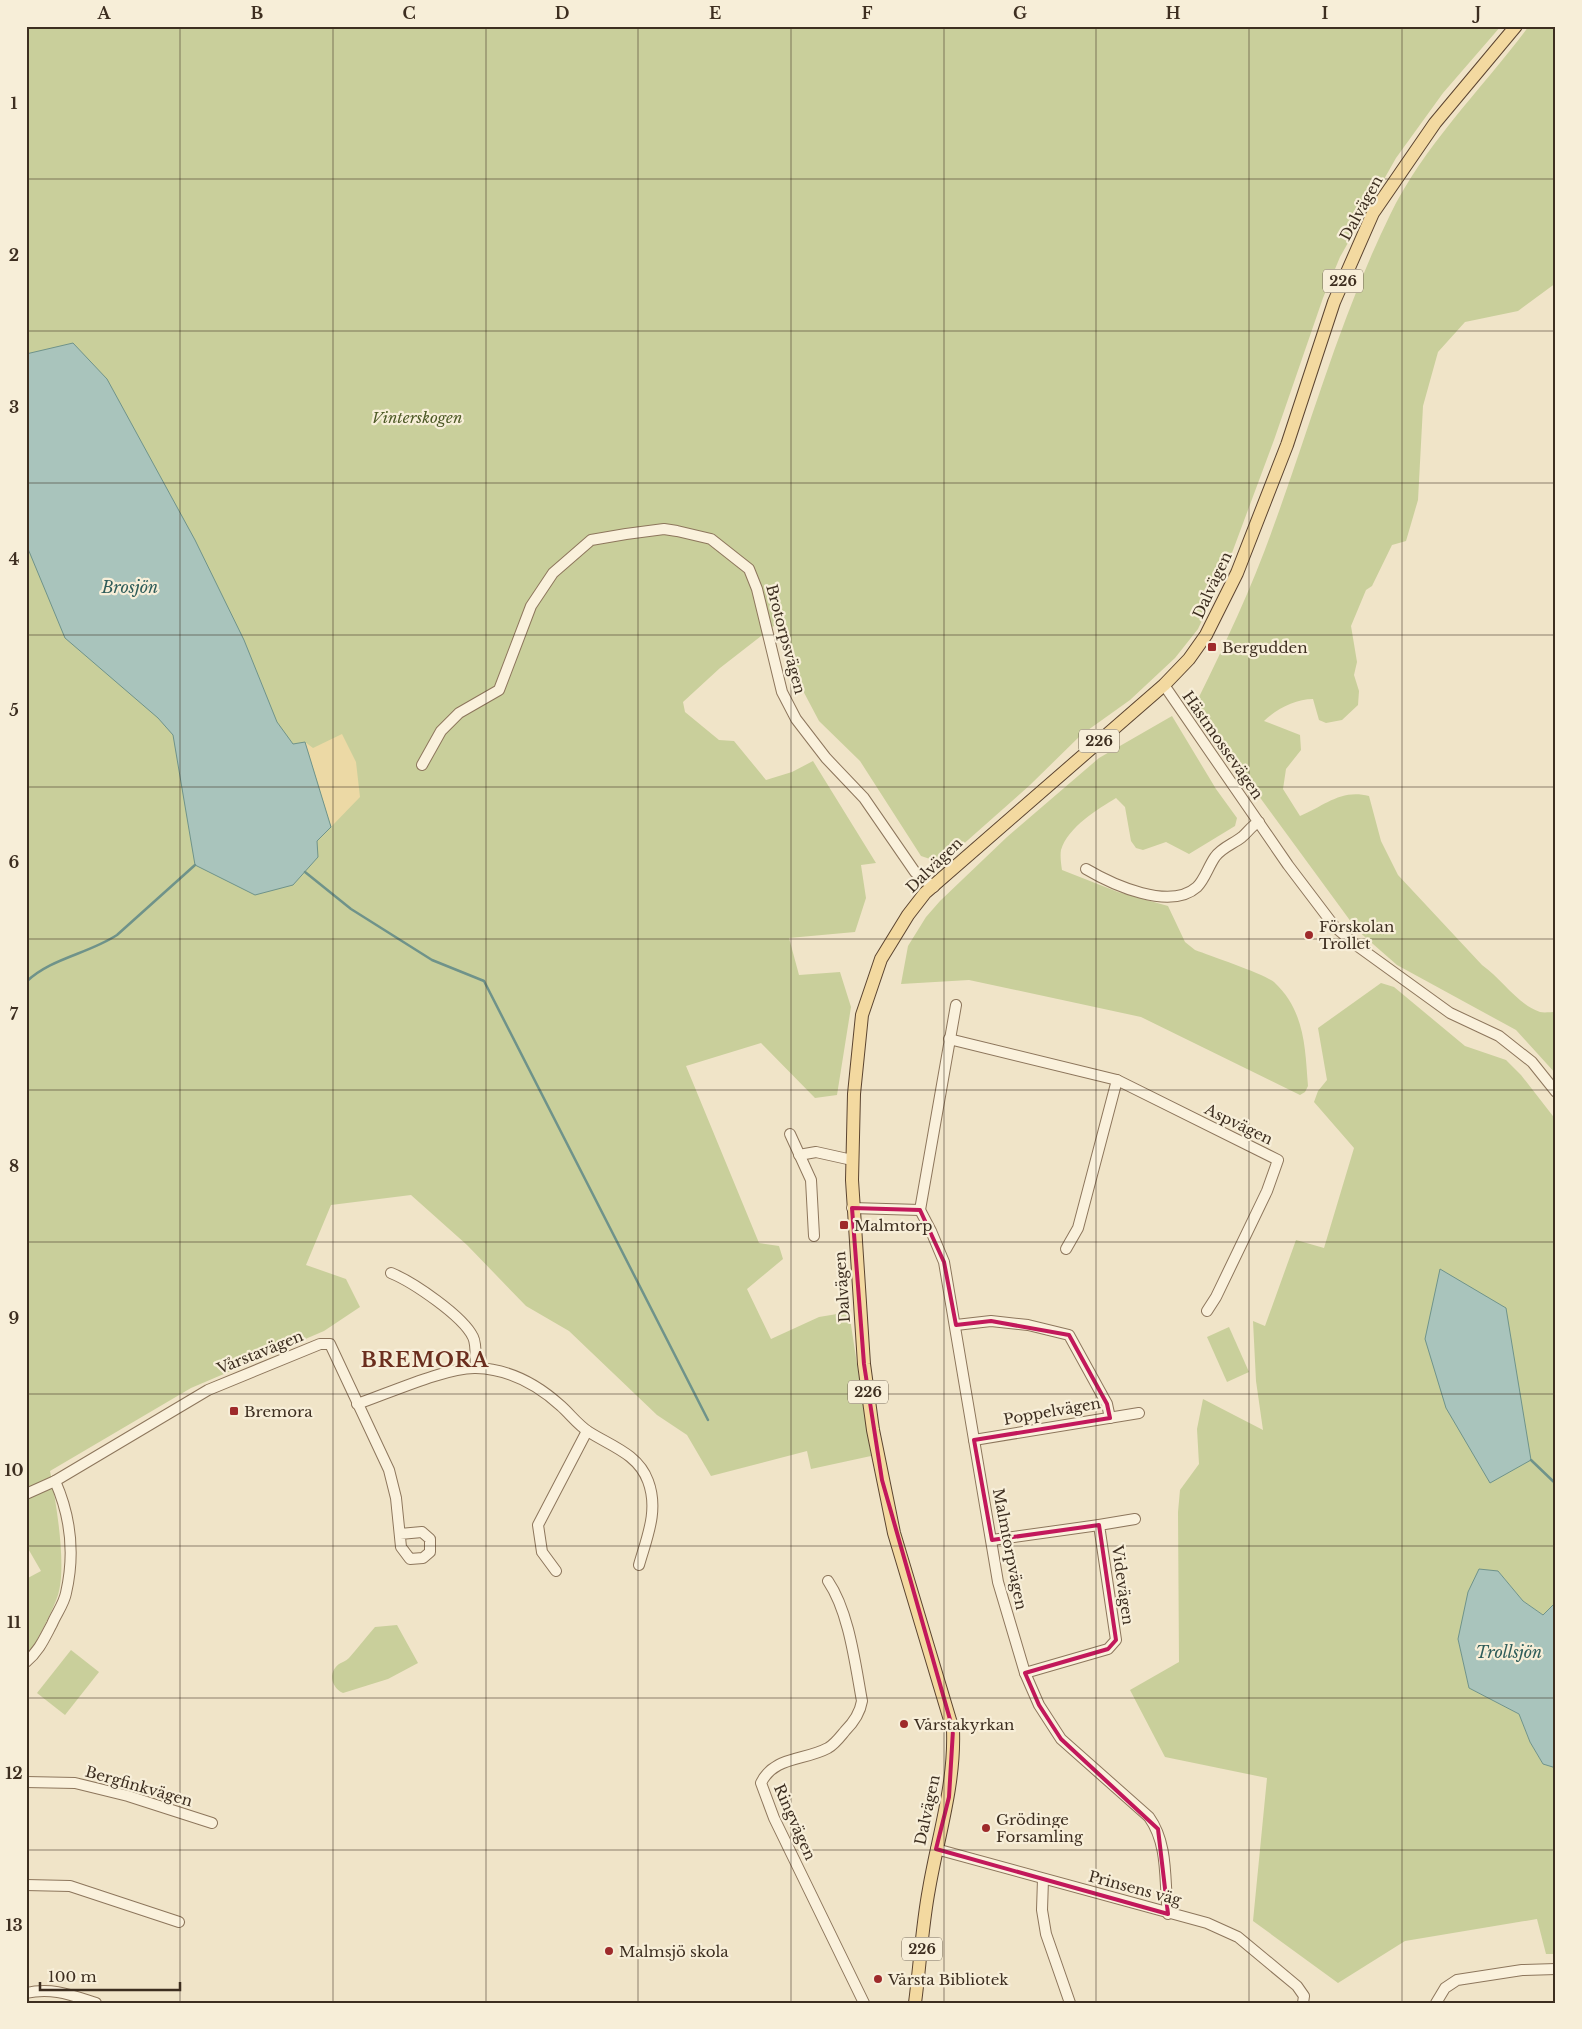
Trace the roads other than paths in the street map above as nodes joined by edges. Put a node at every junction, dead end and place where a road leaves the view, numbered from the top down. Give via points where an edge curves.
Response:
1 (1516, 26) edge
2 (1164, 685) junction
3 (422, 766) dead end
4 (1258, 822) junction
5 (1086, 869) dead end
6 (934, 887) junction
7 (956, 1005) dead end
8 (949, 1039) junction
9 (1117, 1080) junction
10 (1556, 1092) edge
11 (790, 1134) dead end
12 (799, 1155) junction
13 (852, 1160) junction
14 (852, 1208) junction
15 (920, 1210) junction
16 (814, 1236) dead end
17 (1066, 1249) dead end
18 (391, 1273) dead end
19 (1208, 1311) dead end
20 (956, 1325) junction
21 (476, 1368) junction
22 (357, 1404) junction
23 (1139, 1412) dead end
24 (1110, 1418) junction
25 (587, 1431) junction
26 (974, 1440) junction
27 (55, 1481) junction
28 (26, 1494) edge
29 (1135, 1519) dead end
30 (1099, 1525) junction
31 (400, 1534) dead end
32 (992, 1540) junction
33 (640, 1565) dead end
34 (556, 1571) dead end
35 (828, 1581) dead end
36 (26, 1662) edge
37 (1025, 1673) junction
38 (26, 1782) edge
39 (212, 1823) dead end
40 (936, 1849) junction
41 (1043, 1878) junction
42 (26, 1885) edge
43 (1168, 1914) junction
44 (179, 1922) dead end
45 (1556, 1969) edge
46 (26, 1993) edge
47 (1303, 2000) edge
48 (96, 2003) edge
49 (864, 2003) edge
50 (915, 2003) edge
51 (1070, 2003) edge
52 (1436, 2003) edge

1 - 2 main road, Dalvägen / 226 via 1435,123 1373,213 1334,302 1286,445 1237,572 1206,635
2 - 4 street, Hästmossevägen
2 - 6 main road, Dalvägen / 226 via 978,845
3 - 6 street, Brotorpsvägen via 441,731 459,713 500,690 532,606 553,573 591,540 677,530 711,540 749,569 757,589 782,692 796,720 864,798 915,872
4 - 5 street, Hästmossevägen via 1243,837 1216,855 1200,883 1184,896 1151,895
4 - 10 street, Hästmossevägen via 1335,927 1450,1013 1499,1036 1532,1062
6 - 13 main road, Dalvägen / 226 via 916,904 890,943 868,995 858,1038
7 - 8 street
8 - 9 street, Aspvägen
8 - 15 street
9 - 17 street via 1078,1228
9 - 19 street, Aspvägen via 1278,1160 1267,1192
11 - 12 street
12 - 13 street via 816,1152
12 - 16 street via 811,1180
13 - 14 main road, Dalvägen / 226
14 - 15 street
14 - 40 main road, Dalvägen / 226 via 864,1364 882,1480 898,1548 952,1730 954,1750 949,1797
15 - 20 street, Malmtorpvägen via 944,1262
18 - 21 street via 408,1280 466,1325 474,1339
20 - 24 street, Poppelvägen via 991,1321 1028,1325 1069,1335 1107,1404
20 - 26 street, Malmtorpvägen
21 - 22 street via 430,1378
21 - 25 street via 532,1383
22 - 27 street, Vårstavägen via 330,1344 320,1344 208,1390
22 - 31 street, Vårstavägen via 389,1470
23 - 24 street
24 - 26 street, Poppelvägen
25 - 33 street via 632,1457 648,1479 654,1500
25 - 34 street via 538,1525 542,1552
26 - 32 street, Malmtorpvägen
27 - 28 street, Vårstavägen
27 - 36 street via 70,1524 66,1594 38,1651
29 - 30 street, Videvägen
30 - 32 street, Videvägen
30 - 37 street, Videvägen via 1116,1640 1108,1649
32 - 37 street, Malmtorpvägen via 998,1582
35 - 49 street, Ringvägen via 843,1611 861,1709 853,1723 830,1747 776,1766 767,1772 761,1783 774,1818
37 - 43 street, Malmtorpvägen via 1039,1705 1061,1739 1149,1817 1158,1829 1163,1845
38 - 39 street, Bergfinkvägen via 75,1783
40 - 41 street, Prinsens väg
40 - 50 main road, Dalvägen / 226
41 - 43 street, Prinsens väg
41 - 51 street via 1042,1910 1046,1934
42 - 44 street via 70,1886
43 - 47 street, Prinsens väg via 1207,1923 1238,1937 1297,1986
45 - 52 street via 1522,1970 1458,1980 1446,1988
46 - 48 street via 42,1989 58,1991

